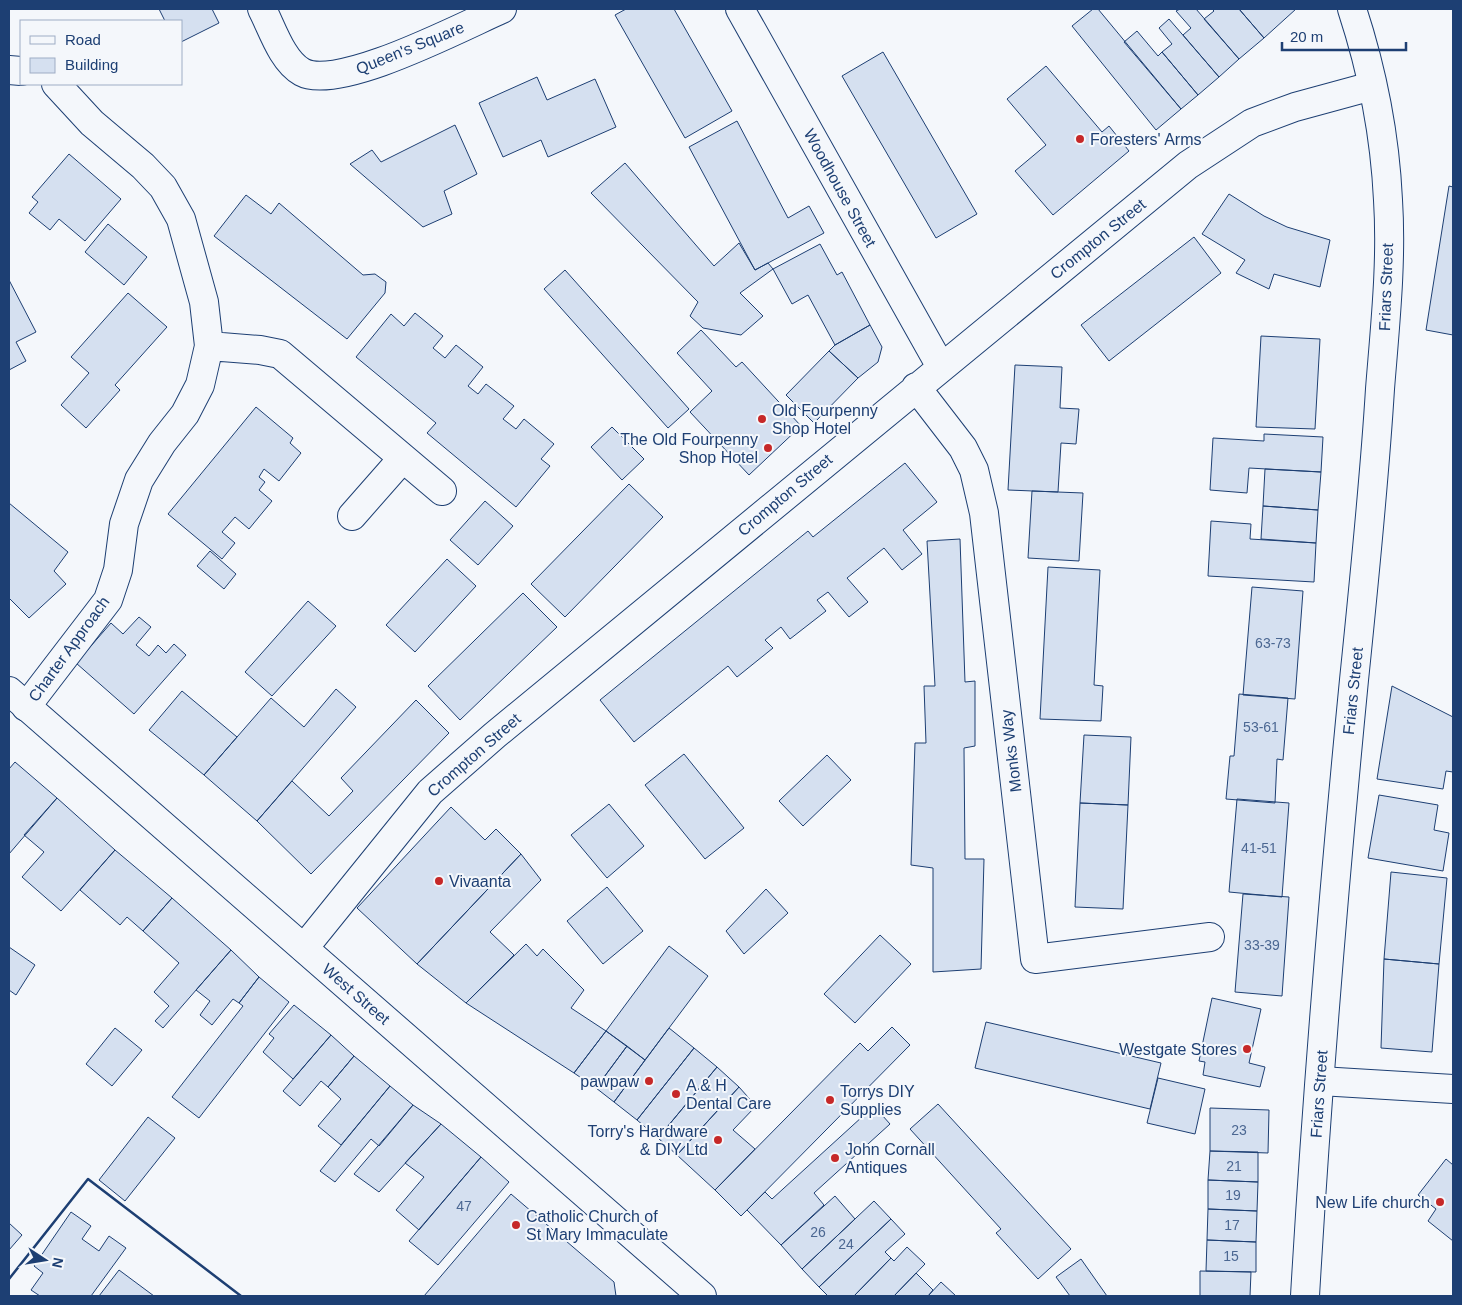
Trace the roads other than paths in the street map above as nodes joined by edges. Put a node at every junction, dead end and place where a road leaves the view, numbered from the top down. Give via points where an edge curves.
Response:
1 (262, 9) edge
2 (502, 9) edge
3 (740, 9) edge
4 (1356, 10) edge
5 (57, 85) edge
6 (1372, 86) junction
7 (209, 346) junction
8 (941, 367) junction
9 (916, 387) junction
10 (403, 458) junction
11 (442, 491) dead end
12 (352, 516) dead end
13 (18, 699) edge
14 (1210, 938) dead end
15 (304, 948) junction
16 (1320, 1082) junction
17 (1453, 1089) edge
18 (702, 1296) edge
19 (1305, 1296) edge

1 - 2 street, Queen's Square via 287,58 302,72 323,78 369,68
3 - 8 street, Woodhouse Street
4 - 6 street, Friars Street
5 - 7 street, Charter Approach via 92,123 163,188 181,219 204,302
6 - 8 street, Crompton Street via 1295,107 1244,128 1188,166
6 - 16 street, Friars Street via 1389,203 1386,309
7 - 10 street via 280,354
7 - 13 street, Charter Approach via 200,385 185,414 138,480 124,524 118,570 108,600
8 - 9 street, Crompton Street
9 - 14 street, Monks Way via 963,448 974,470 984,513 1035,959
9 - 15 street, Crompton Street via 510,722 430,792
10 - 11 street
10 - 12 street
13 - 15 street, West Street
15 - 18 street, West Street
16 - 17 street
16 - 19 street, Friars Street

